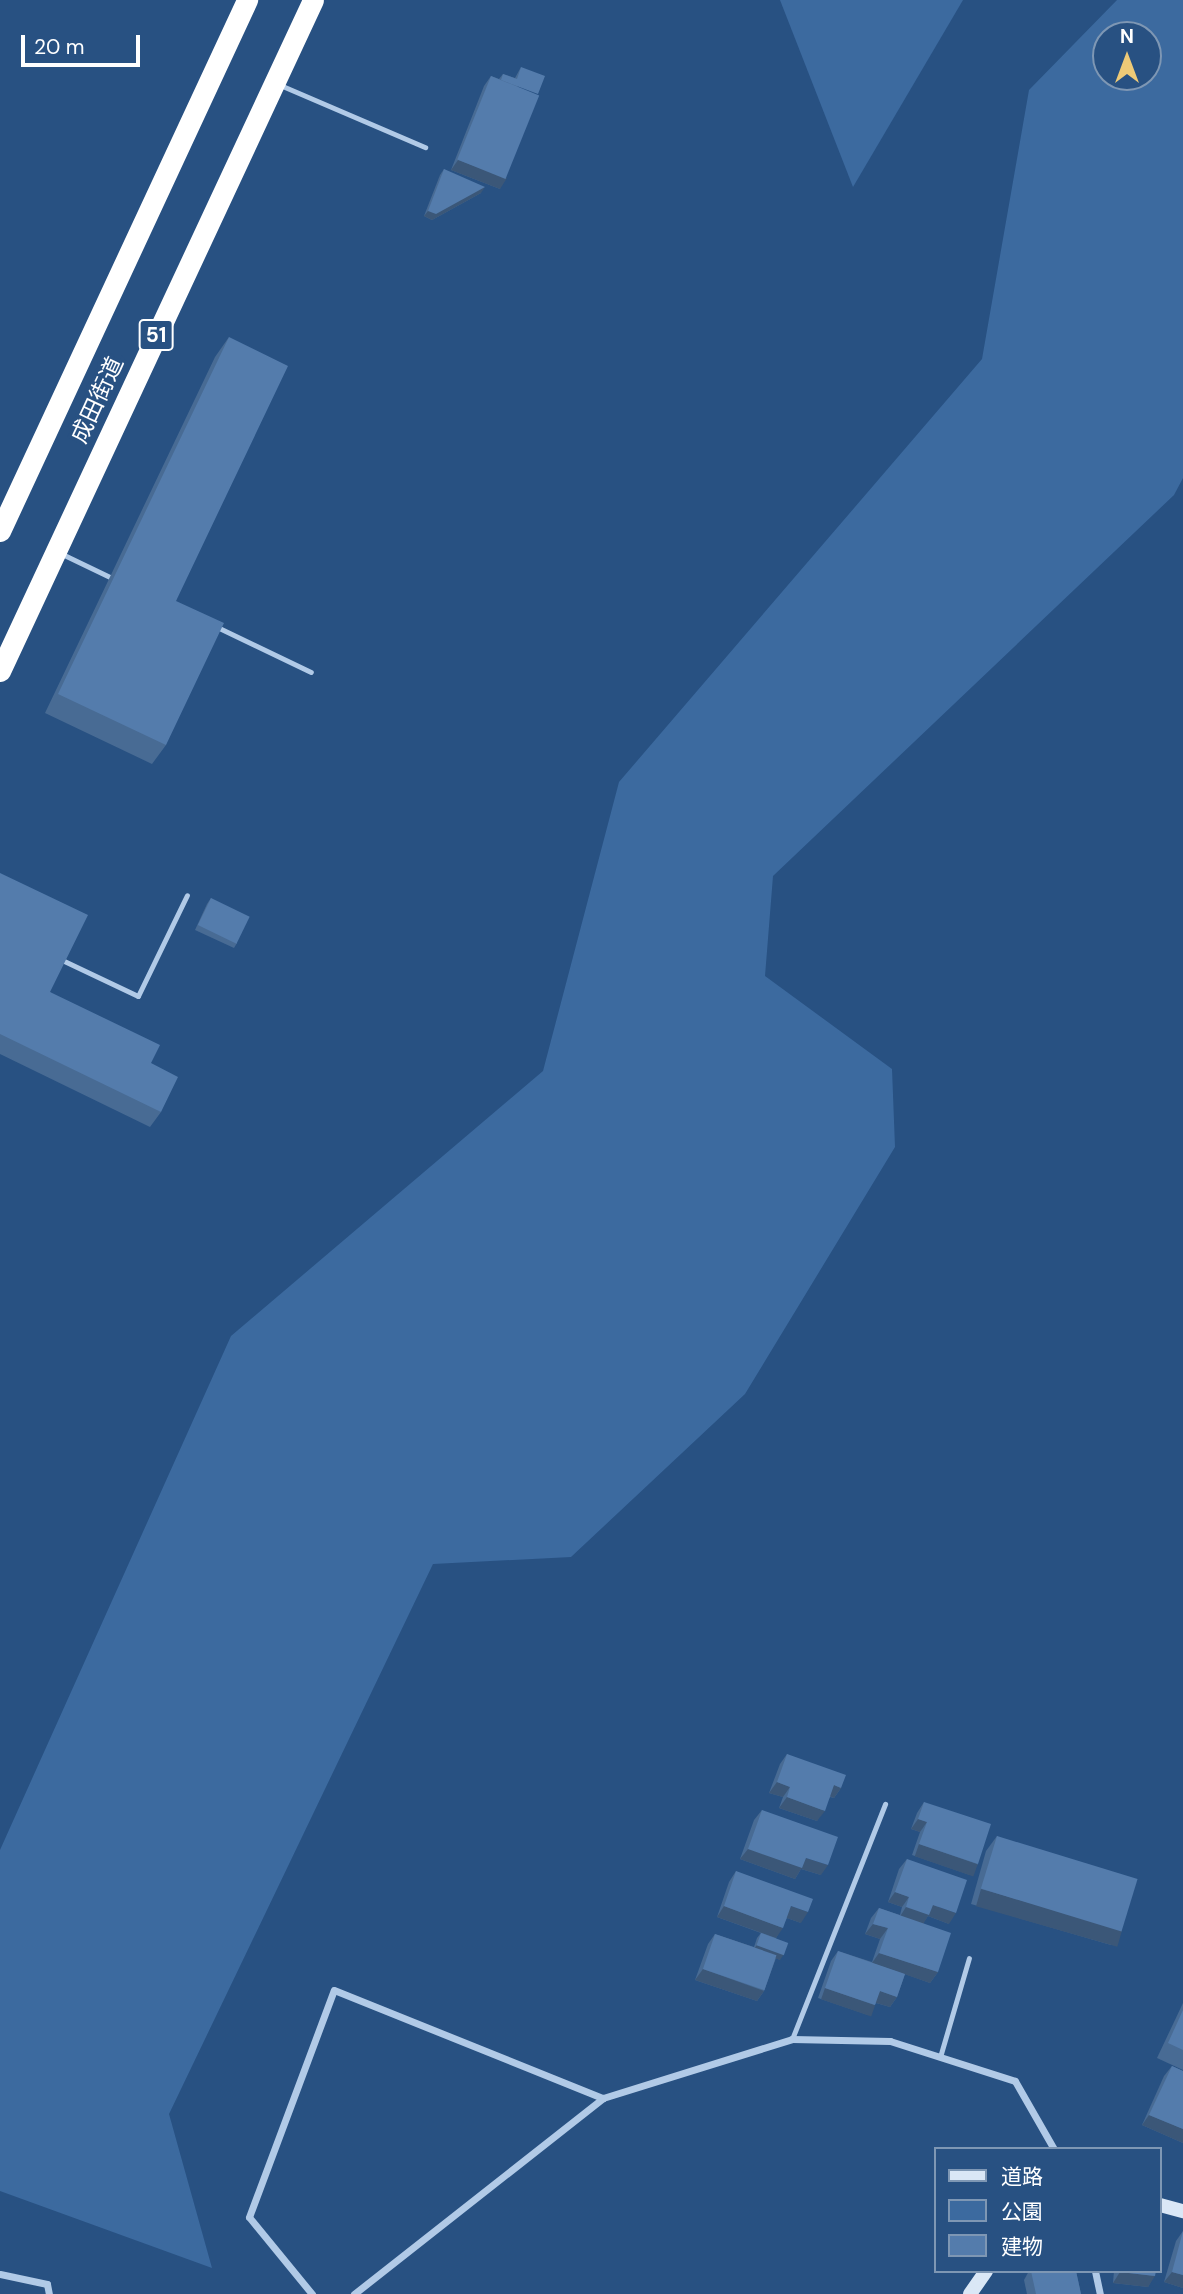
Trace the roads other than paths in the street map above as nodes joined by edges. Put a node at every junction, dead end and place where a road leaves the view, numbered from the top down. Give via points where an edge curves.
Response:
1 (247, 0) edge
2 (313, 0) edge
3 (274, 82) junction
4 (425, 147) dead end
5 (0, 531) edge
6 (56, 551) junction
7 (110, 576) dead end
8 (205, 621) edge
9 (0, 671) edge
10 (311, 672) dead end
11 (187, 895) dead end
12 (62, 960) edge
13 (885, 1804) dead end
14 (969, 1958) dead end
15 (792, 2039) junction
16 (940, 2057) junction
17 (603, 2098) junction
18 (1053, 2147) edge
19 (1162, 2206) edge
20 (1183, 2211) edge
21 (985, 2273) edge
22 (1095, 2273) edge
23 (0, 2274) edge
24 (49, 2294) edge
25 (312, 2294) edge
26 (354, 2294) edge
27 (970, 2294) edge
28 (1100, 2294) edge

1 - 5 highway, 成田街道
2 - 3 highway, 成田街道 / 51
3 - 4 lane
3 - 6 highway, 成田街道 / 51
6 - 7 lane
6 - 9 highway, 成田街道 / 51
8 - 10 lane
11 - 12 lane via 138,996
13 - 15 lane
14 - 16 lane
15 - 16 street via 890,2041
15 - 17 street
16 - 18 street via 1015,2081
17 - 25 street via 334,1990 249,2217
17 - 26 street
19 - 20 street
21 - 27 street
22 - 28 street
23 - 24 street via 47,2284

